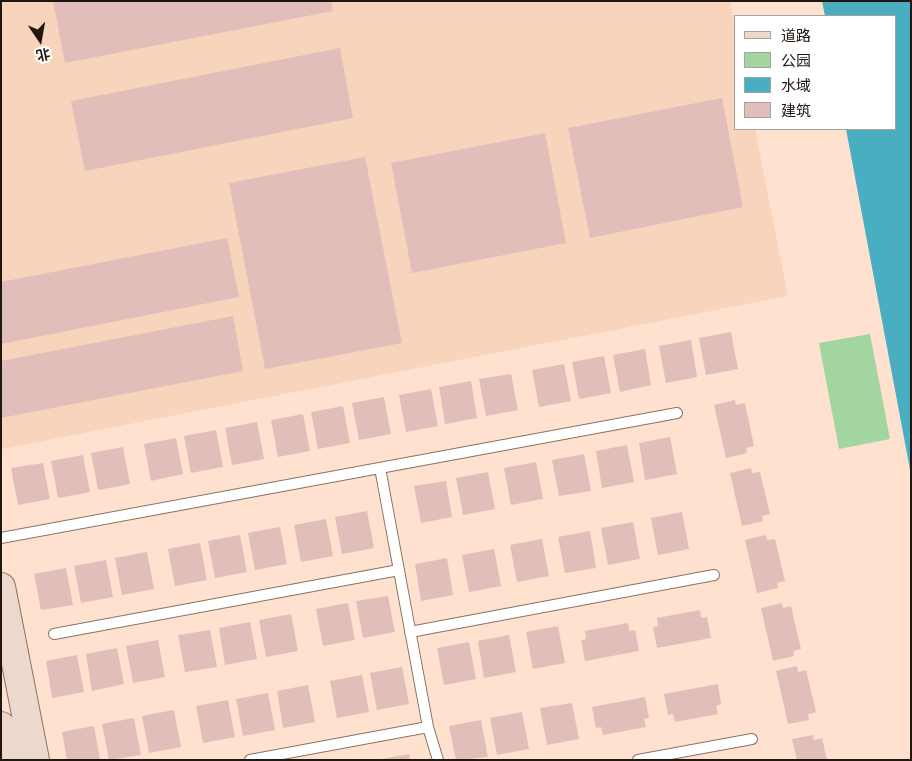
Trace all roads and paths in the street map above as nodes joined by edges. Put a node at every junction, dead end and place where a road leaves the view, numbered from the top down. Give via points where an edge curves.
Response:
1 (677, 413) dead end
2 (380, 468) junction
3 (1, 538) edge
4 (399, 570) junction
5 (714, 576) dead end
6 (1, 587) edge
7 (410, 632) junction
8 (54, 634) dead end
9 (1, 726) edge
10 (428, 727) junction
11 (752, 739) dead end
12 (8, 760) edge
13 (35, 760) edge
14 (250, 760) edge
15 (438, 760) edge
16 (638, 760) edge

1 - 2 lane
2 - 3 lane
2 - 4 lane
4 - 7 lane
4 - 8 lane
5 - 7 lane
6 - 13 street
7 - 10 lane
9 - 12 street
10 - 14 lane
10 - 15 lane
11 - 16 lane

